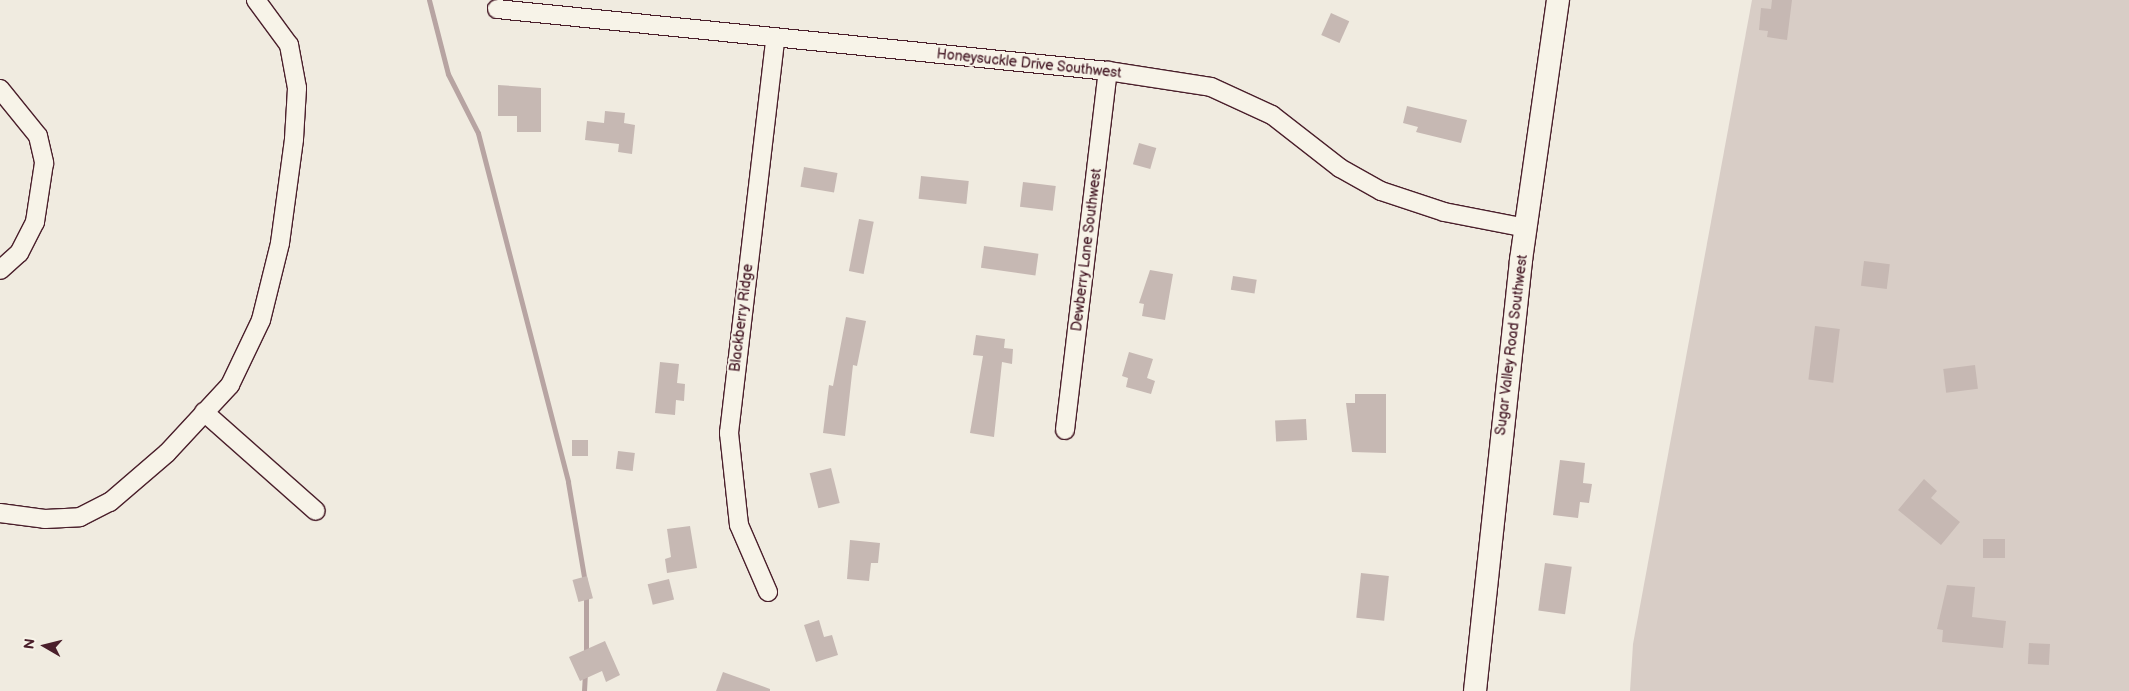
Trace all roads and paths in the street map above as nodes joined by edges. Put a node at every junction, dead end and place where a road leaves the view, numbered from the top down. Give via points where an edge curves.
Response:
1 (256, 0) edge
2 (1558, 0) edge
3 (497, 9) dead end
4 (775, 39) junction
5 (1108, 71) junction
6 (0, 89) edge
7 (1526, 228) junction
8 (0, 270) edge
9 (204, 412) junction
10 (1065, 430) dead end
11 (316, 511) dead end
12 (0, 513) edge
13 (768, 592) dead end
14 (1475, 691) edge

1 - 9 street via 289,45 297,88 294,138 280,243 262,320 230,385
2 - 7 street, Sugar Valley Road Southwest
3 - 4 street, Honeysuckle Drive Southwest
4 - 5 street, Honeysuckle Drive Southwest
4 - 13 street, Blackberry Ridge via 729,433 739,525
5 - 7 street, Honeysuckle Drive Southwest via 1212,87 1243,98 1340,168 1381,191 1444,212
5 - 10 street, Dewberry Lane Southwest
6 - 8 street via 38,136 44,164 36,222 19,253
7 - 14 street, Sugar Valley Road Southwest
9 - 11 street
9 - 12 street via 167,453 118,496 80,517 45,519

